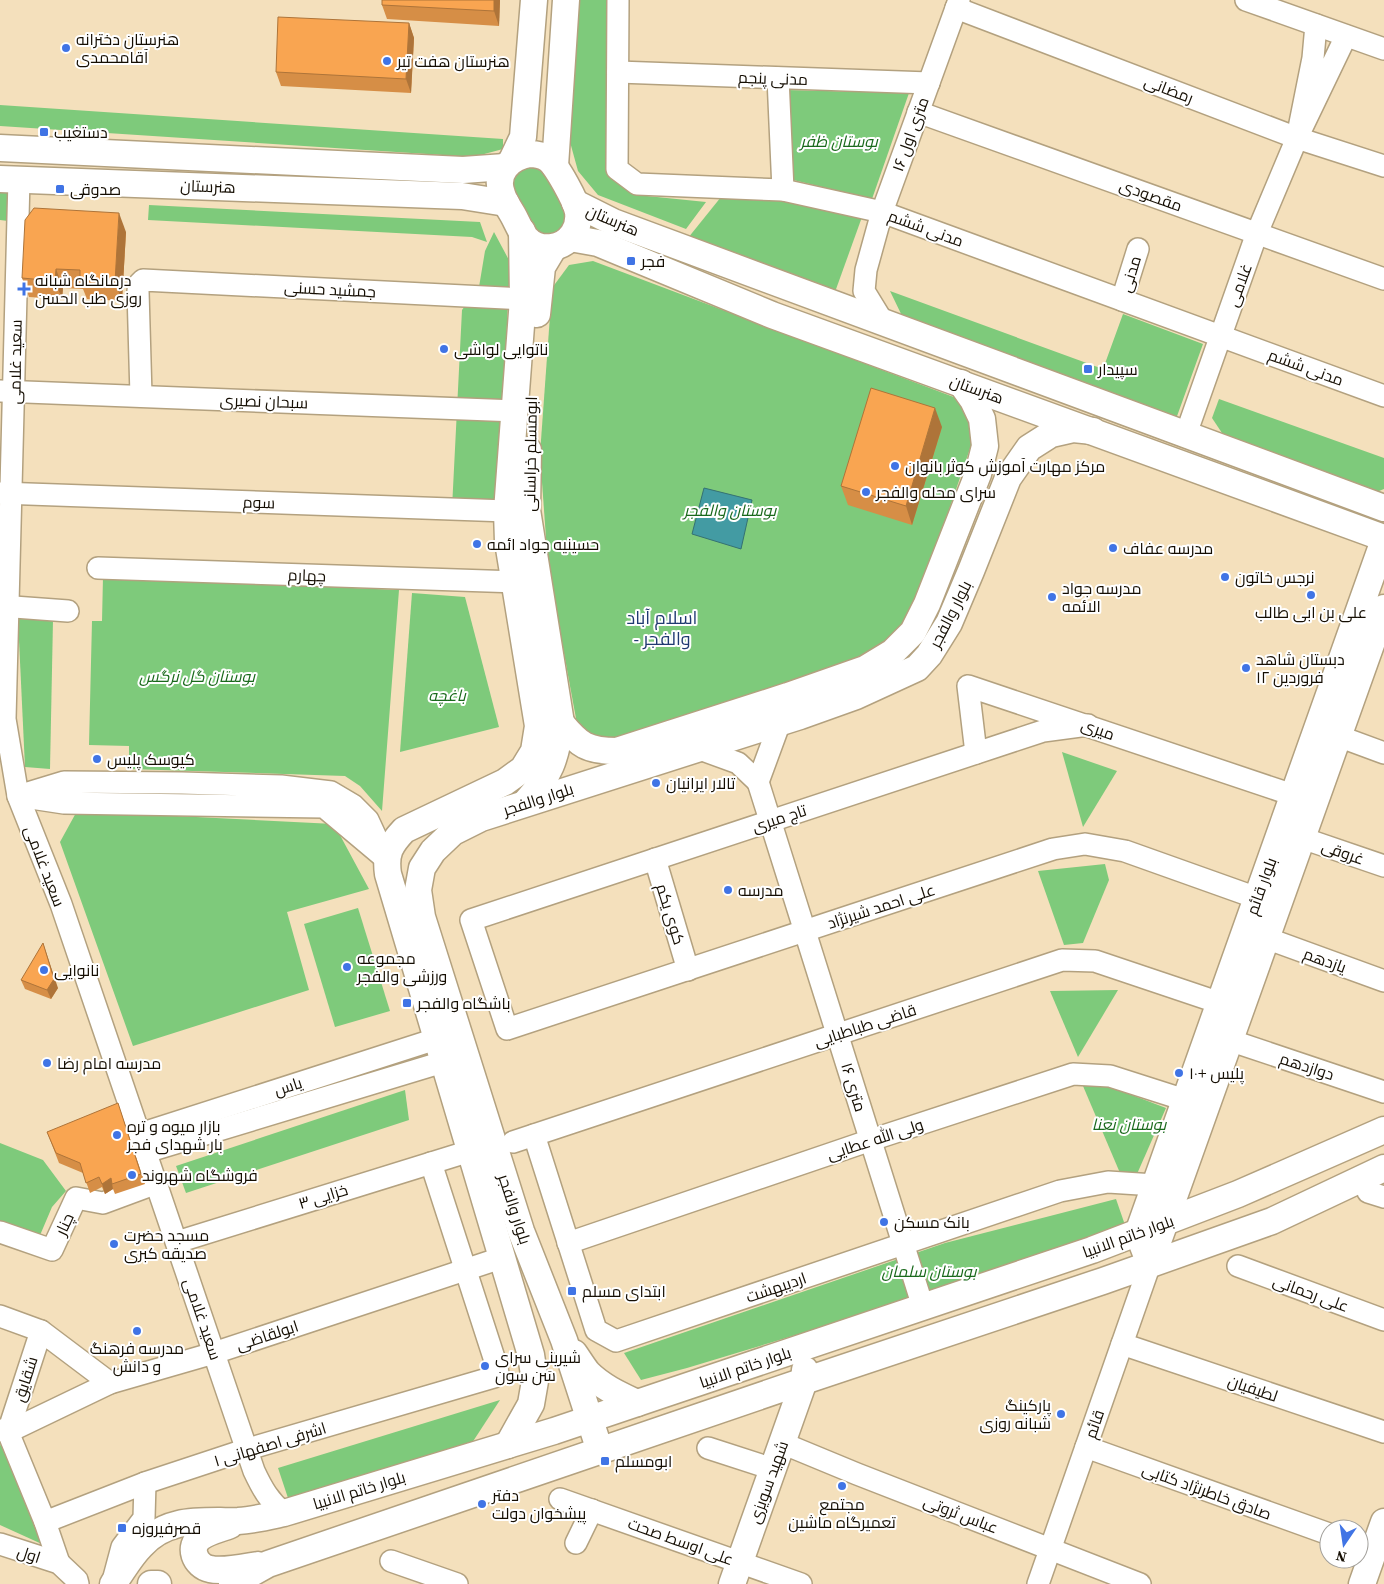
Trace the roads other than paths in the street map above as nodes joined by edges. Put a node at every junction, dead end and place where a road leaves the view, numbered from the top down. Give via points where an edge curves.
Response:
1 (534, 0) edge
2 (566, 0) edge
3 (618, 0) edge
4 (1246, 0) edge
5 (958, 4) edge
6 (1316, 25) junction
7 (1346, 36) junction
8 (1384, 50) edge
9 (618, 72) junction
10 (778, 78) junction
11 (929, 83) junction
12 (918, 112) junction
13 (1297, 138) junction
14 (10, 149) edge
15 (508, 163) junction
16 (555, 166) junction
17 (1384, 166) edge
18 (9, 179) edge
19 (783, 190) junction
20 (506, 203) junction
21 (575, 203) junction
22 (882, 212) junction
23 (522, 231) junction
24 (1257, 233) junction
25 (562, 243) junction
26 (1138, 249) dead end
27 (866, 270) junction
28 (1384, 278) edge
29 (8, 279) edge
30 (522, 299) junction
31 (1122, 300) junction
32 (832, 304) junction
33 (883, 322) junction
34 (1220, 336) junction
35 (961, 383) junction
36 (7, 391) edge
37 (141, 396) junction
38 (1384, 396) edge
39 (514, 411) junction
40 (1093, 431) junction
41 (1186, 434) junction
42 (6, 493) edge
43 (1384, 508) edge
44 (507, 511) junction
45 (1384, 539) edge
46 (98, 568) dead end
47 (515, 582) junction
48 (4, 606) edge
49 (1384, 608) edge
50 (68, 610) dead end
51 (1379, 636) edge
52 (3, 719) edge
53 (780, 722) junction
54 (550, 724) junction
55 (1088, 725) junction
56 (1338, 736) junction
57 (697, 748) junction
58 (976, 753) junction
59 (1384, 753) edge
60 (758, 782) junction
61 (9, 795) edge
62 (1293, 795) junction
63 (526, 802) junction
64 (770, 821) junction
65 (1302, 838) junction
66 (386, 859) junction
67 (655, 859) junction
68 (1384, 866) edge
69 (1257, 898) junction
70 (805, 931) junction
71 (1266, 938) junction
72 (688, 970) junction
73 (1384, 981) edge
74 (1220, 1003) junction
75 (507, 1030) joint
76 (837, 1035) junction
77 (1229, 1040) junction
78 (451, 1047) junction
79 (1384, 1092) edge
80 (1185, 1100) junction
81 (1384, 1130) edge
82 (534, 1135) junction
83 (870, 1140) junction
84 (512, 1142) dead end
85 (143, 1143) junction
86 (470, 1151) junction
87 (432, 1163) junction
88 (1384, 1168) edge
89 (157, 1183) junction
90 (1155, 1185) junction
91 (1164, 1223) junction
92 (0, 1232) edge
93 (1138, 1233) junction
94 (177, 1242) junction
95 (568, 1243) junction
96 (903, 1244) junction
97 (501, 1258) junction
98 (1150, 1264) junction
99 (1238, 1266) dead end
100 (465, 1269) junction
101 (923, 1307) junction
102 (0, 1316) edge
103 (1384, 1320) edge
104 (41, 1331) junction
105 (564, 1340) junction
106 (818, 1342) junction
107 (1122, 1344) junction
108 (214, 1353) junction
109 (778, 1356) junction
110 (110, 1383) junction
111 (798, 1383) junction
112 (754, 1398) junction
113 (637, 1403) junction
114 (589, 1419) junction
115 (4, 1431) edge
116 (1384, 1432) edge
117 (786, 1433) junction
118 (508, 1445) junction
119 (1086, 1447) junction
120 (708, 1448) dead end
121 (248, 1449) junction
122 (600, 1450) junction
123 (773, 1469) junction
124 (146, 1483) junction
125 (560, 1499) dead end
126 (592, 1510) junction
127 (284, 1513) junction
128 (240, 1521) junction
129 (45, 1522) junction
130 (1384, 1522) edge
131 (1319, 1530) edge
132 (576, 1543) dead end
133 (1369, 1543) edge
134 (0, 1544) edge
135 (1050, 1549) junction
136 (391, 1561) dead end
137 (59, 1563) junction
138 (268, 1564) junction
139 (1364, 1569) edge
140 (736, 1573) edge
141 (78, 1584) edge
142 (113, 1584) edge
143 (151, 1584) edge
144 (158, 1584) edge
145 (232, 1584) edge
146 (457, 1584) edge
147 (801, 1584) edge
148 (1038, 1584) edge
149 (1140, 1584) edge
150 (1362, 1584) edge

1 - 15 main road via 523,137
2 - 16 main road
3 - 9 street, مدنی ششم
4 - 6 street
5 - 11 street, ۱۶ متری اول
5 - 13 street, رمضانی
6 - 7 street
6 - 13 street via 1313,58
7 - 8 street
7 - 13 street
9 - 10 street, مدنی پنجم
9 - 19 street, مدنی ششم via 617,169 637,184
10 - 11 street, مدنی پنجم
10 - 19 street
11 - 12 street, ۱۶ متری اول
12 - 22 street, ۱۶ متری اول
12 - 24 street, مقصودی
13 - 17 street, رمضانی
13 - 24 street, غلامی
14 - 15 main road, هنرستان via 463,170
14 - 18 main road
15 - 16 main road via 520,155 530,154 548,159
15 - 20 main road via 500,185
16 - 21 main road
18 - 20 main road, هنرستان via 452,196
18 - 29 street, سعید غلامی
19 - 22 street, مدنی ششم
20 - 23 main road
21 - 25 main road via 578,212 576,231
21 - 32 main road, هنرستان via 608,220
22 - 27 street, ۱۶ متری اول
22 - 31 street, مدنی ششم
23 - 25 main road via 527,239 544,247
23 - 30 main road, ابومسلم خراسانی
24 - 28 street, مقصودی
24 - 34 street, غلامی
25 - 35 main road, هنرستان via 598,243 772,315
25 - 54 main road, ابومسلم خراسانی via 542,267 528,453 527,510
26 - 31 street, مدنی
27 - 32 street, ۱۶ متری اول
27 - 33 street, ۱۶ متری اول via 864,291
29 - 36 street, سعید غلامی
30 - 37 street, جمشید حسنی via 143,280 139,284
30 - 39 main road, ابومسلم خراسانی
31 - 34 street, مدنی ششم
32 - 33 main road, هنرستان
33 - 41 main road, هنرستان
34 - 38 street, مدنی ششم
34 - 41 street, غلامی
35 - 40 main road, هنرستان
35 - 54 main road, بلوار والفجر via 982,419 985,446 978,474 927,604 913,632 894,652 865,669 617,751 601,751 586,746
36 - 37 street, سبحان نصیری
36 - 42 street, سعید غلامی
37 - 39 street, سبحان نصیری
39 - 44 main road, ابومسلم خراسانی
40 - 45 main road, هنرستان
40 - 53 main road, بلوار والفجر via 1073,429 1050,434 1029,448 1008,478 949,623 917,668 856,696
41 - 43 main road, هنرستان
42 - 44 street, سوم
42 - 48 street, سعید غلامی
44 - 47 main road, ابومسلم خراسانی
45 - 62 main road, بلوار قائم
46 - 47 street, چهارم
47 - 54 main road, ابومسلم خراسانی
48 - 50 street
48 - 52 street, سعید غلامی
49 - 51 main road, بلوار قائم
51 - 56 main road, بلوار قائم
52 - 61 street, سعید غلامی
53 - 57 main road, بلوار والفجر
53 - 60 street
54 - 63 main road, ابومسلم خراسانی via 557,748 541,786
54 - 66 main road, بلوار والفجر via 523,769 505,782 404,830 393,842
55 - 58 street, تاج میری via 1043,732
55 - 58 street, میری via 968,686
55 - 62 street, میری
56 - 59 street
56 - 65 main road, بلوار قائم
57 - 60 street via 738,763
57 - 63 main road, بلوار والفجر
58 - 64 street, تاج میری
60 - 64 street, ۱۶ متری
61 - 66 street via 64,782 281,786 331,792 353,805 368,820
61 - 85 street, سعید غلامی via 61,904
62 - 69 main road, بلوار قائم
63 - 78 main road, بلوار والفجر via 453,832 433,850 422,868 418,890 422,917
64 - 67 street, تاج میری
64 - 70 street, ۱۶ متری
65 - 68 street, غروقی
65 - 71 main road, بلوار قائم
66 - 78 main road, بلوار والفجر via 388,874
67 - 72 street, کوی یکم
67 - 75 street, تاج میری via 471,920
69 - 70 street, علی احمد شیرنژاد via 1125,851 1085,844 1053,849
69 - 74 main road, بلوار قائم
70 - 72 street, علی احمد شیرنژاد
70 - 76 street, ۱۶ متری
71 - 73 street, یازدهم
71 - 77 main road, بلوار قائم
72 - 75 street, علی احمد شیرنژاد
74 - 76 street, قاضی طباطبایی via 1095,961 1062,960
74 - 80 main road, بلوار قائم
76 - 82 street, قاضی طباطبایی
76 - 83 street, ۱۶ متری
77 - 79 street, دوازدهم
77 - 91 main road, بلوار قائم
78 - 85 street, یاس
78 - 86 main road, بلوار والفجر
78 - 105 main road, بلوار والفجر
80 - 83 street, ولی الله عطایی via 1110,1076 1073,1074
80 - 90 main road, بلوار قائم
81 - 91 main road, بلوار خاتم الانبیا
82 - 84 street, قاضی طباطبایی
82 - 95 street, اردیبهشت
83 - 95 street, ولی الله عطایی
83 - 96 street, ۱۶ متری
85 - 89 street, سعید غلامی
86 - 87 street, خزایی ۳
86 - 97 main road, بلوار والفجر
87 - 94 street, خزایی ۳
87 - 100 street
88 - 98 main road, بلوار خاتم الانبیا via 1272,1221
89 - 92 street, چنار via 103,1203 76,1198 52,1250
89 - 94 street, سعید غلامی
90 - 93 main road, بلوار قائم
90 - 96 street, اردیبهشت via 1108,1182 1060,1191
91 - 93 main road, بلوار خاتم الانبیا
91 - 98 main road, بلوار قائم
93 - 98 main road
93 - 101 main road, بلوار خاتم الانبیا
94 - 108 street, سعید غلامی
95 - 96 street, اردیبهشت via 596,1330 616,1341
96 - 101 street, ۱۶ متری
97 - 100 street, ابولقاضی
97 - 118 main road, بلوار والفجر via 531,1355 535,1381 531,1404
98 - 107 street, قائم
98 - 111 main road, بلوار خاتم الانبیا
99 - 103 street, علی رحمانی
100 - 108 street, ابولقاضی
100 - 121 street, اشرفی اصفهانی ۱ via 498,1374 494,1378
101 - 106 main road, بلوار خاتم الانبیا
102 - 104 street
104 - 110 street, شقایق
104 - 115 street, شقایق
105 - 113 main road via 587,1372 610,1390
105 - 114 main road, بلوار والفجر
106 - 109 main road, بلوار خاتم الانبیا
106 - 111 main road via 805,1358
107 - 116 street, لطیفیان
107 - 119 street, قائم
108 - 110 street, ابولقاضی
108 - 121 street, سعید غلامی
109 - 111 main road via 792,1364 793,1377
109 - 113 main road, بلوار خاتم الانبیا
110 - 115 street, ابولقاضی
111 - 112 main road, بلوار خاتم الانبیا
111 - 117 main road, شهید سویزی
112 - 117 main road via 774,1404 782,1412
112 - 122 main road, بلوار خاتم الانبیا
113 - 114 main road, بلوار خاتم الانبیا
114 - 118 main road, بلوار خاتم الانبیا
114 - 122 main road, بلوار والفجر
115 - 129 street
117 - 123 main road, شهید سویزی
117 - 135 street, عباس ثروتی via 857,1474
118 - 127 main road, بلوار خاتم الانبیا
119 - 131 street, صادق خاطرنژاد کتابی
119 - 135 street, قائم
120 - 123 street
121 - 124 street, اشرفی اصفهانی ۱
121 - 127 street, سعید غلامی via 263,1490
122 - 138 main road, بلوار خاتم الانبیا
123 - 140 main road, شهید سویزی
124 - 129 street, اشرفی اصفهانی ۱
124 - 142 street via 144,1518 122,1547
125 - 126 street, علی اوسط صحت
126 - 132 street
126 - 140 street, علی اوسط صحت
127 - 128 main road, بلوار خاتم الانبیا
128 - 138 main road via 200,1537 194,1547 195,1559 200,1566 211,1570
128 - 142 main road, بلوار خاتم الانبیا via 178,1523 157,1532 141,1546
129 - 137 street
130 - 133 main road
134 - 137 street, اول
135 - 148 street, قائم
135 - 149 street, عباس ثروتی
136 - 146 street
137 - 141 street
138 - 145 main road, بلوار خاتم الانبیا
139 - 150 main road
140 - 147 street, علی اوسط صحت
143 - 144 main road

